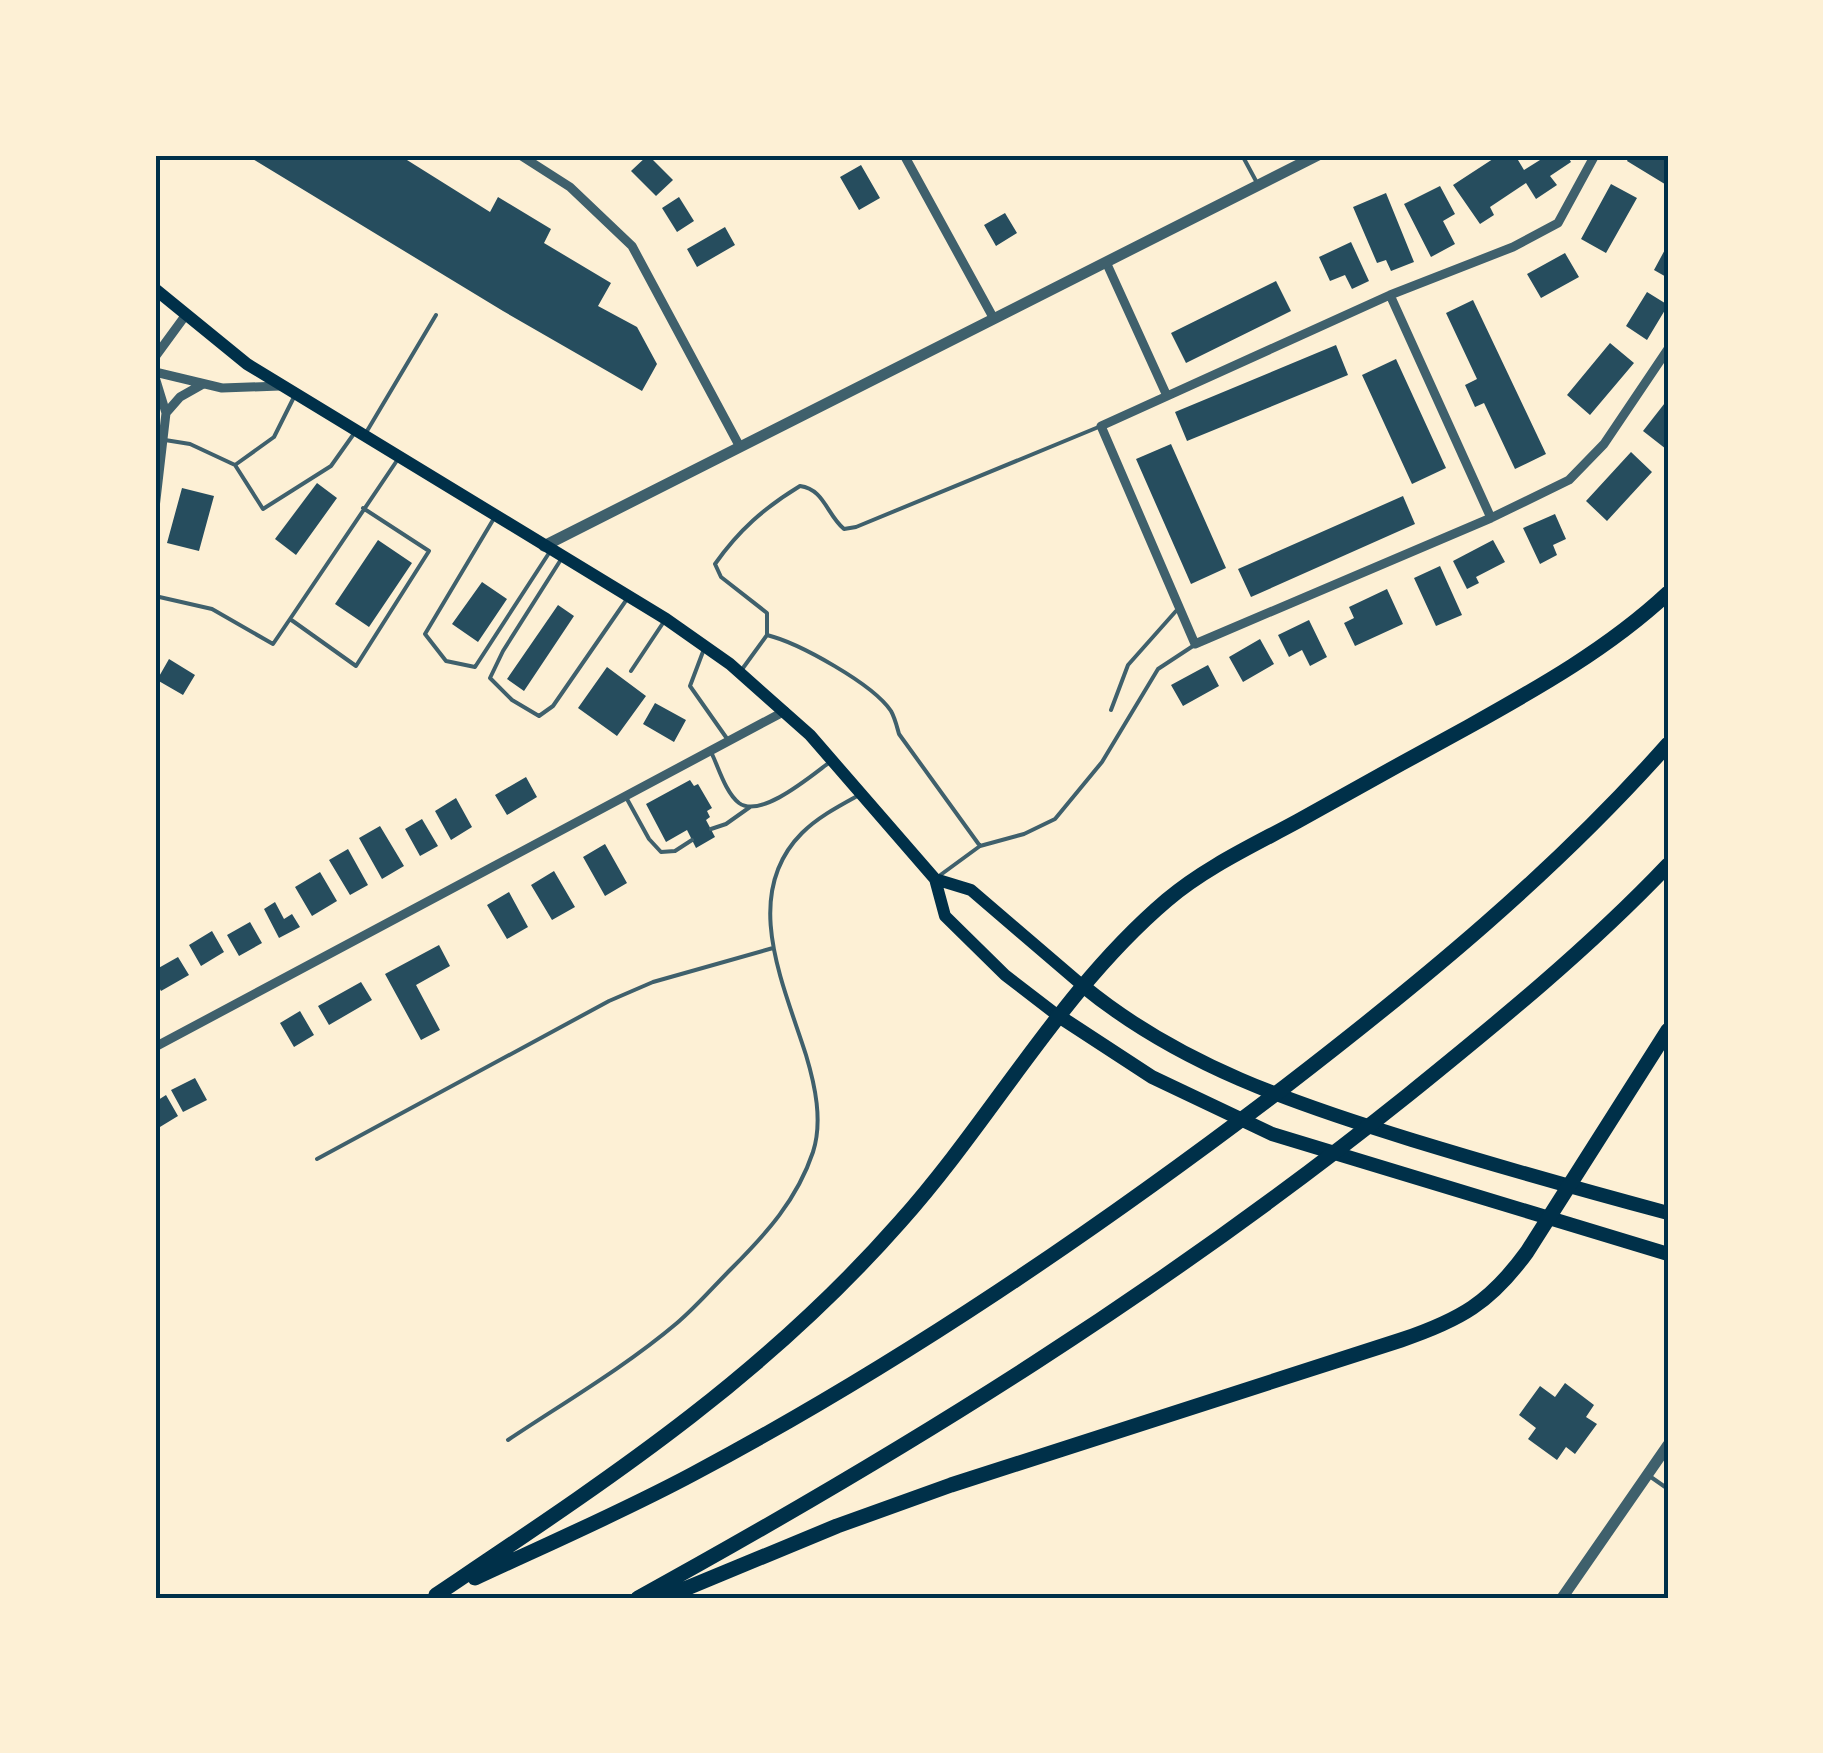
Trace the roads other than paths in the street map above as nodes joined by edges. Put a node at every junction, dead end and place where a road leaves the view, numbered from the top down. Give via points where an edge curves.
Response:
1 (520, 155) edge
2 (904, 155) edge
3 (1242, 155) edge
4 (1318, 155) edge
5 (1595, 155) edge
6 (1258, 186) junction
7 (1106, 262) junction
8 (155, 289) edge
9 (1390, 296) junction
10 (436, 315) dead end
11 (186, 316) junction
12 (994, 319) junction
13 (1668, 349) edge
14 (155, 357) edge
15 (155, 374) edge
16 (203, 384) junction
17 (282, 386) junction
18 (296, 394) junction
19 (1166, 396) junction
20 (166, 413) junction
21 (1100, 426) junction
22 (161, 433) edge
23 (360, 433) junction
24 (740, 447) junction
25 (399, 458) junction
26 (236, 465) junction
27 (155, 508) edge
28 (363, 508) junction
29 (496, 516) junction
30 (1491, 518) junction
31 (553, 551) junction
32 (1668, 592) edge
33 (155, 596) edge
34 (628, 598) junction
35 (1179, 607) junction
36 (290, 619) junction
37 (666, 620) junction
38 (767, 635) junction
39 (1195, 644) junction
40 (705, 645) junction
41 (632, 671) dead end
42 (740, 672) junction
43 (1111, 710) dead end
44 (785, 711) junction
45 (728, 741) junction
46 (1668, 744) edge
47 (711, 750) junction
48 (834, 760) junction
49 (862, 793) junction
50 (625, 795) junction
51 (750, 807) junction
52 (711, 829) dead end
53 (692, 840) dead end
54 (980, 846) junction
55 (1668, 866) edge
56 (935, 879) junction
57 (773, 948) junction
58 (1083, 986) junction
59 (1057, 1015) junction
60 (1668, 1030) edge
61 (155, 1047) edge
62 (316, 1159) dead end
63 (1572, 1187) junction
64 (1668, 1213) edge
65 (1548, 1220) junction
66 (1668, 1254) edge
67 (508, 1440) dead end
68 (1668, 1445) edge
69 (1648, 1475) junction
70 (1668, 1489) edge
71 (433, 1597) edge
72 (638, 1598) edge
73 (663, 1598) edge
74 (1562, 1598) edge

1 - 24 street via 570,186 632,246
2 - 12 street
3 - 6 lane
4 - 6 street
5 - 9 street via 1558,224
6 - 7 street
7 - 12 street
7 - 19 street
8 - 11 main road
9 - 19 street
9 - 30 street
10 - 23 lane
11 - 14 street
11 - 17 main road
12 - 24 street
13 - 30 street via 1604,444 1568,480
15 - 16 street
15 - 20 street
16 - 17 street
16 - 20 street
17 - 18 main road
18 - 23 main road
18 - 26 lane via 274,437
19 - 21 street
20 - 22 street
21 - 35 street
21 - 38 lane via 844,529 806,486 765,507 715,564 721,577 767,614
22 - 26 lane
22 - 27 street
23 - 25 main road
23 - 26 lane via 331,466 263,509
24 - 31 street
25 - 28 lane
25 - 29 main road
28 - 36 lane
28 - 36 lane via 429,551 356,666
29 - 31 main road
29 - 31 lane via 425,634 446,661 475,666
30 - 39 street
31 - 34 main road
31 - 34 lane via 490,678 512,700 539,716 554,706
32 - 58 highway via 1541,686 1198,878 1148,917
33 - 36 lane via 212,609 273,644
34 - 37 main road
35 - 39 street
35 - 43 lane via 1128,664
37 - 40 main road
37 - 41 lane
38 - 42 lane
38 - 54 lane via 790,641 876,695
39 - 54 lane via 1158,669 1102,762 1055,819
40 - 42 main road
40 - 45 lane via 690,686
42 - 44 main road
44 - 45 street
44 - 48 main road
45 - 47 street
46 - 71 highway via 1602,816 1450,954 1304,1072 1077,1239 872,1371 692,1474
47 - 50 street
47 - 51 lane via 737,802
48 - 49 main road
48 - 51 lane via 770,802
49 - 56 main road
49 - 57 lane via 803,832 784,855 772,886
50 - 53 lane via 661,852
50 - 61 street
51 - 52 lane
54 - 56 lane
55 - 72 highway via 1444,1066 1171,1274 898,1451
56 - 58 main road via 971,890
56 - 59 main road via 945,916 1004,975
57 - 62 lane via 609,1001
57 - 67 lane via 818,1114 803,1180 773,1226 678,1322
58 - 59 highway
58 - 63 main road via 1141,1028 1288,1101
59 - 65 main road via 1184,1094 1272,1134
59 - 71 highway via 931,1187 800,1326 678,1429
60 - 63 highway
63 - 64 main road
63 - 65 highway
65 - 66 main road
65 - 73 highway via 1501,1286 1453,1321 951,1484
68 - 69 street
69 - 70 lane
69 - 74 street

